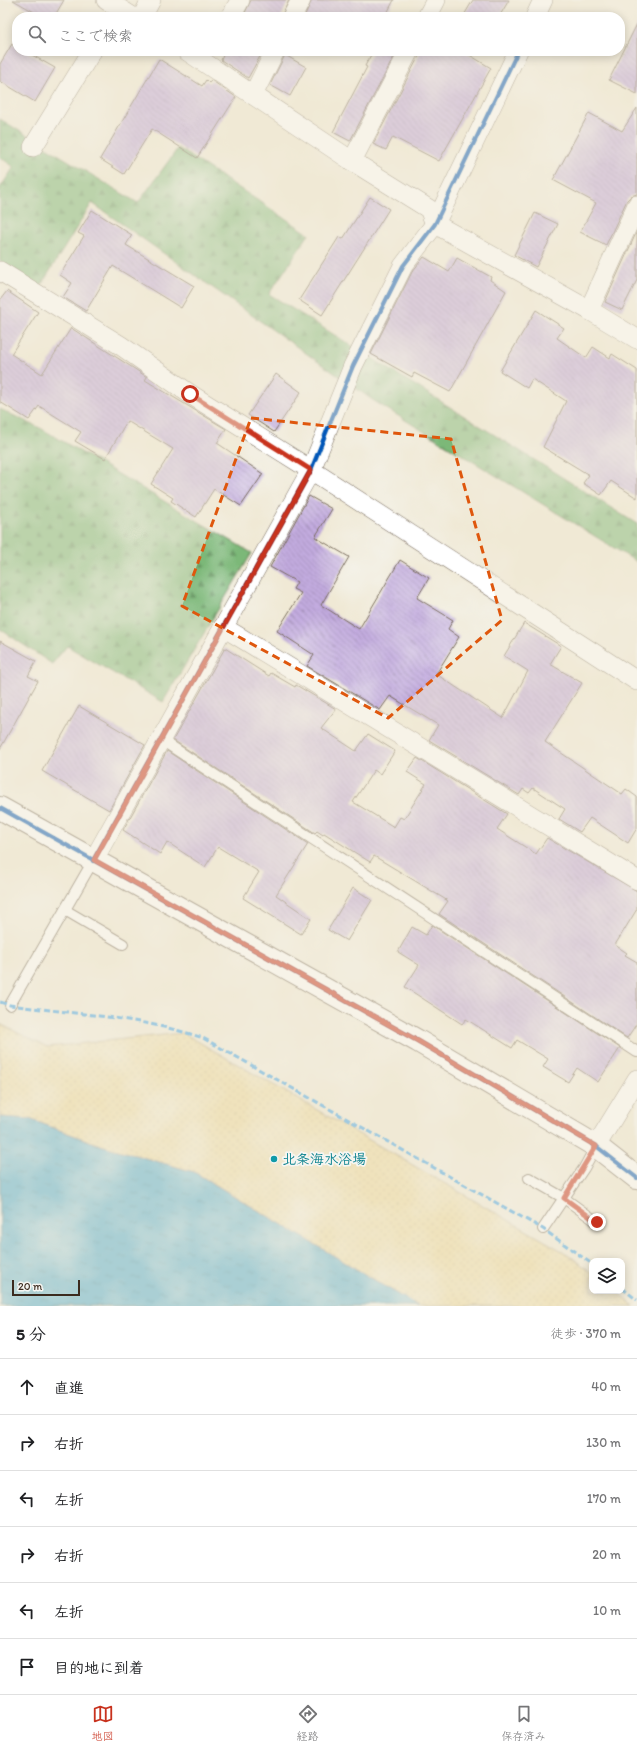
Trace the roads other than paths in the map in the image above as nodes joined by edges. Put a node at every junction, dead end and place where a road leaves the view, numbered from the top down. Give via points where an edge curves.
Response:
1 (151, 0) edge
2 (240, 0) edge
3 (301, 0) edge
4 (436, 0) edge
5 (543, 0) edge
6 (145, 12) edge
7 (234, 12) edge
8 (295, 12) edge
9 (430, 12) edge
10 (537, 12) edge
11 (89, 56) edge
12 (272, 56) edge
13 (406, 56) edge
14 (516, 56) edge
15 (209, 57) edge
16 (253, 95) junction
17 (33, 146) dead end
18 (352, 161) junction
19 (637, 205) edge
20 (435, 224) junction
21 (0, 270) edge
22 (589, 310) junction
23 (637, 339) edge
24 (311, 470) junction
25 (223, 627) junction
26 (637, 681) edge
27 (160, 738) junction
28 (0, 808) edge
29 (94, 860) junction
30 (637, 880) edge
31 (65, 910) junction
32 (123, 944) dead end
33 (10, 1005) dead end
34 (637, 1052) edge
35 (637, 1079) edge
36 (596, 1146) junction
37 (529, 1178) dead end
38 (637, 1178) edge
39 (564, 1198) junction
40 (597, 1222) dead end
41 (543, 1229) dead end

1 - 6 street
2 - 7 street
3 - 8 street
4 - 9 street
5 - 10 street
11 - 17 street
12 - 16 street
13 - 18 street
14 - 20 street
15 - 16 street
16 - 18 street
18 - 20 street via 429,209
19 - 22 street
20 - 22 street
20 - 24 street via 403,266 353,366
21 - 24 street
22 - 23 street
24 - 25 street
24 - 26 street
25 - 27 street
25 - 30 street
27 - 29 street
27 - 34 lane
28 - 29 street
29 - 31 lane
29 - 36 street via 418,1041
31 - 32 lane
31 - 33 lane
35 - 36 street
36 - 38 street
36 - 39 lane
37 - 39 lane
39 - 40 lane
39 - 41 lane

